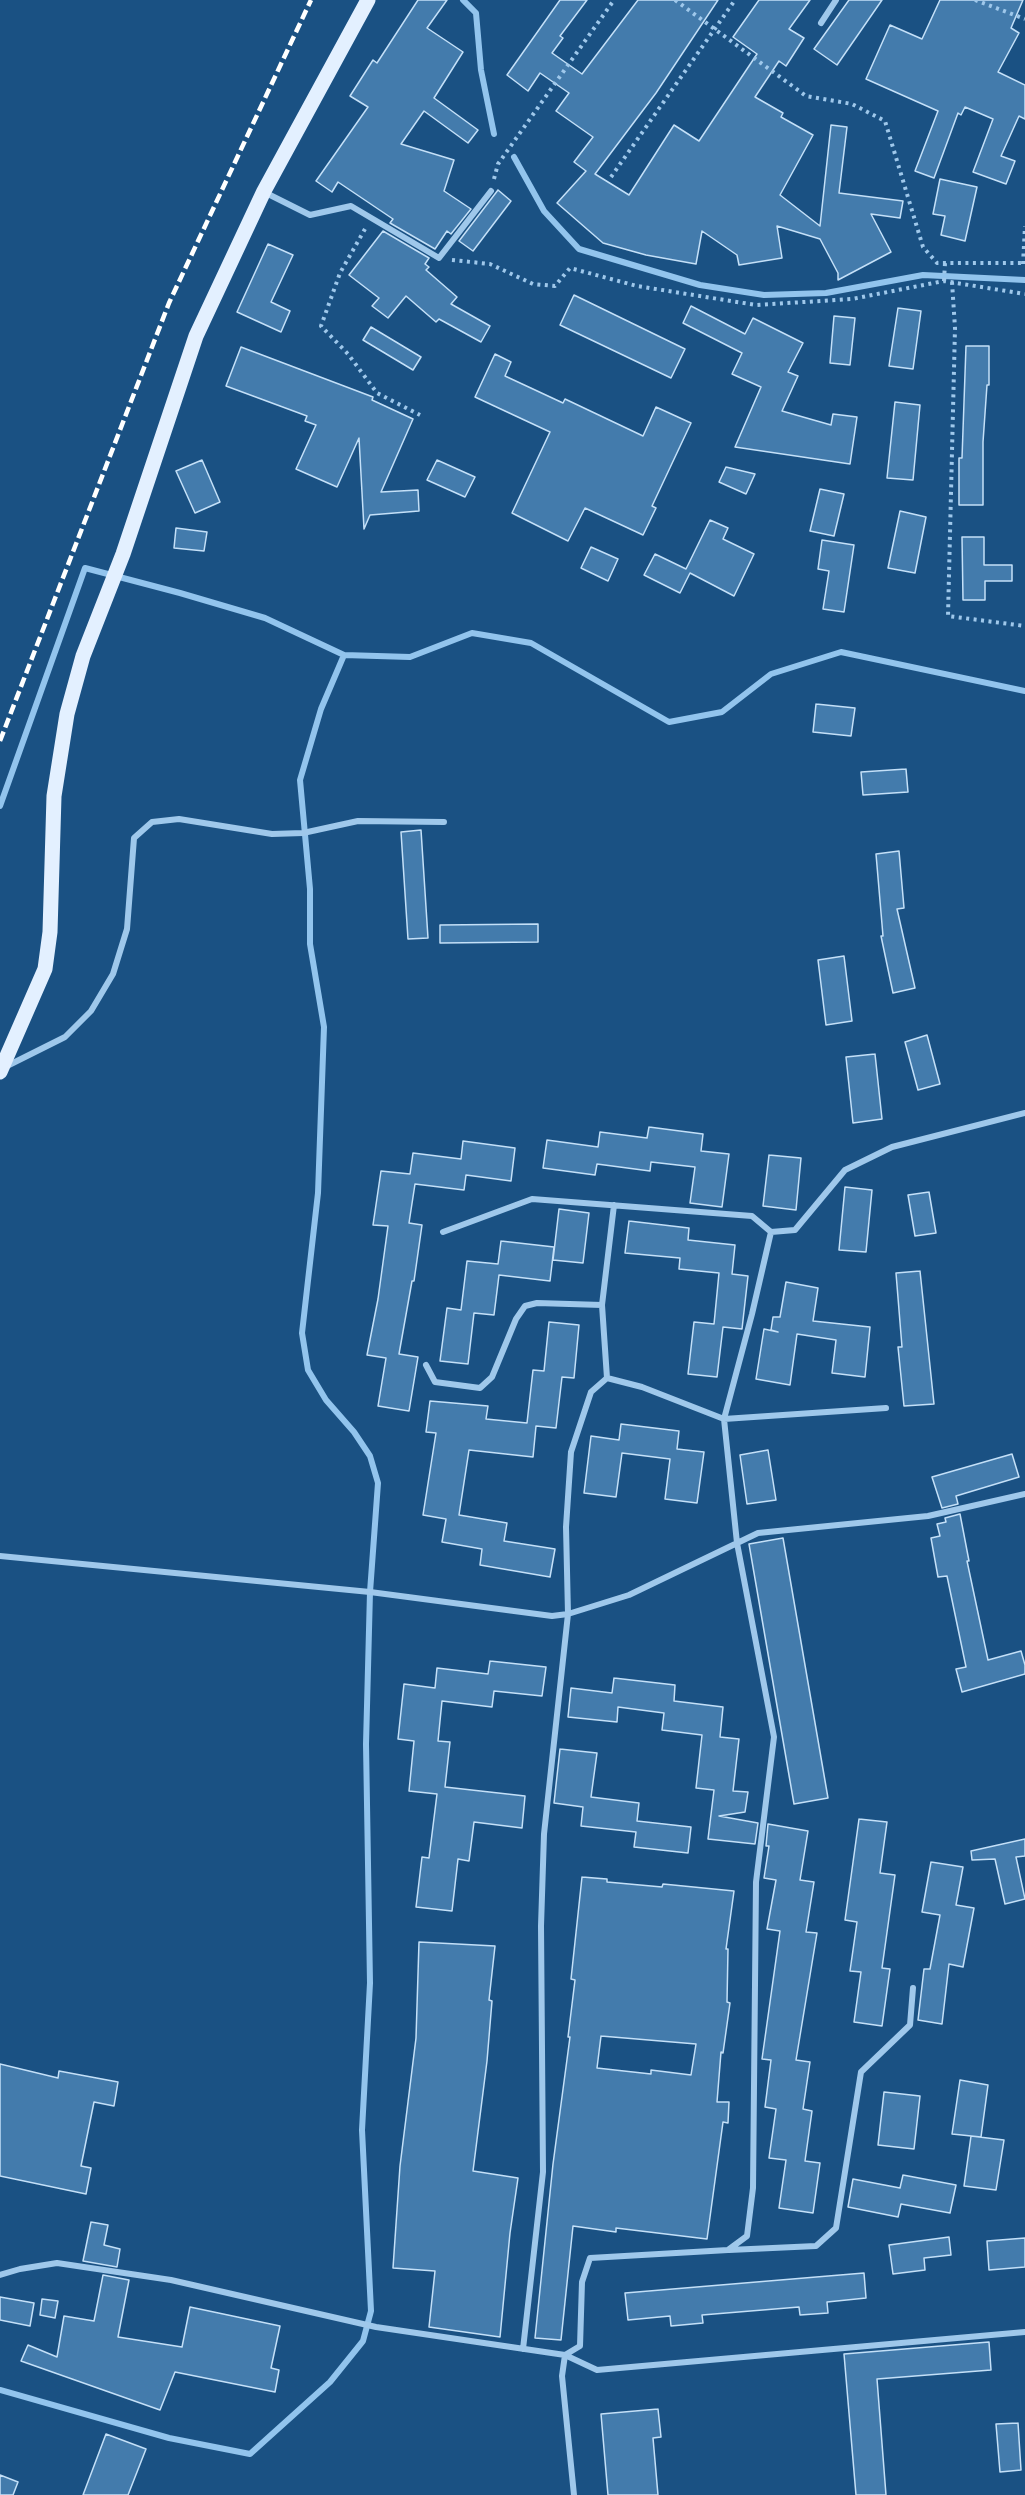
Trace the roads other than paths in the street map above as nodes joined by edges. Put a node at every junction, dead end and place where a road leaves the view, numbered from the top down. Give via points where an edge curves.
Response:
1 (368, 0) edge
2 (836, 0) edge
3 (821, 23) dead end
4 (264, 191) junction
5 (491, 191) road end
6 (444, 822) dead end
7 (1, 1070) edge
8 (1025, 1113) edge
9 (614, 1205) junction
10 (443, 1232) dead end
11 (771, 1232) junction
12 (602, 1305) junction
13 (426, 1365) dead end
14 (607, 1378) junction
15 (886, 1408) dead end
16 (724, 1419) junction
17 (1025, 1494) edge
18 (737, 1543) junction
19 (0, 1556) edge
20 (568, 1614) junction
21 (913, 1988) dead end
22 (728, 2250) junction
23 (0, 2275) edge
24 (1025, 2332) edge
25 (523, 2349) junction
26 (565, 2355) junction
27 (574, 2495) edge

1 - 4 main road
2 - 3 street
4 - 5 street via 310,215 351,206 440,258
4 - 7 main road via 196,336 123,554 83,656 67,714 54,796 50,932 45,969
6 - 7 street via 358,821 303,833 272,834 179,819 152,822 134,838 127,929 113,974 91,1011 65,1037
8 - 11 street via 892,1147 844,1170 795,1230
9 - 10 street via 532,1199
9 - 11 street via 752,1216
9 - 12 street
11 - 16 street
12 - 13 street via 525,1306 492,1377 480,1388 435,1382
12 - 14 street
14 - 16 street via 642,1387
14 - 20 street via 591,1392 571,1452 566,1527
15 - 16 street
16 - 18 street
17 - 18 street via 928,1515 758,1533
18 - 20 street via 629,1595
18 - 22 street via 774,1737 756,1881 753,2188 747,2236
19 - 20 street via 370,1592 552,1616
20 - 25 street via 544,1834 543,2172
21 - 22 street via 910,2025 861,2072 836,2228 816,2246
22 - 26 street via 590,2258 582,2282 580,2346
23 - 25 street via 57,2264 171,2280 376,2327
24 - 26 street via 597,2370
25 - 26 street
26 - 27 street via 562,2376

